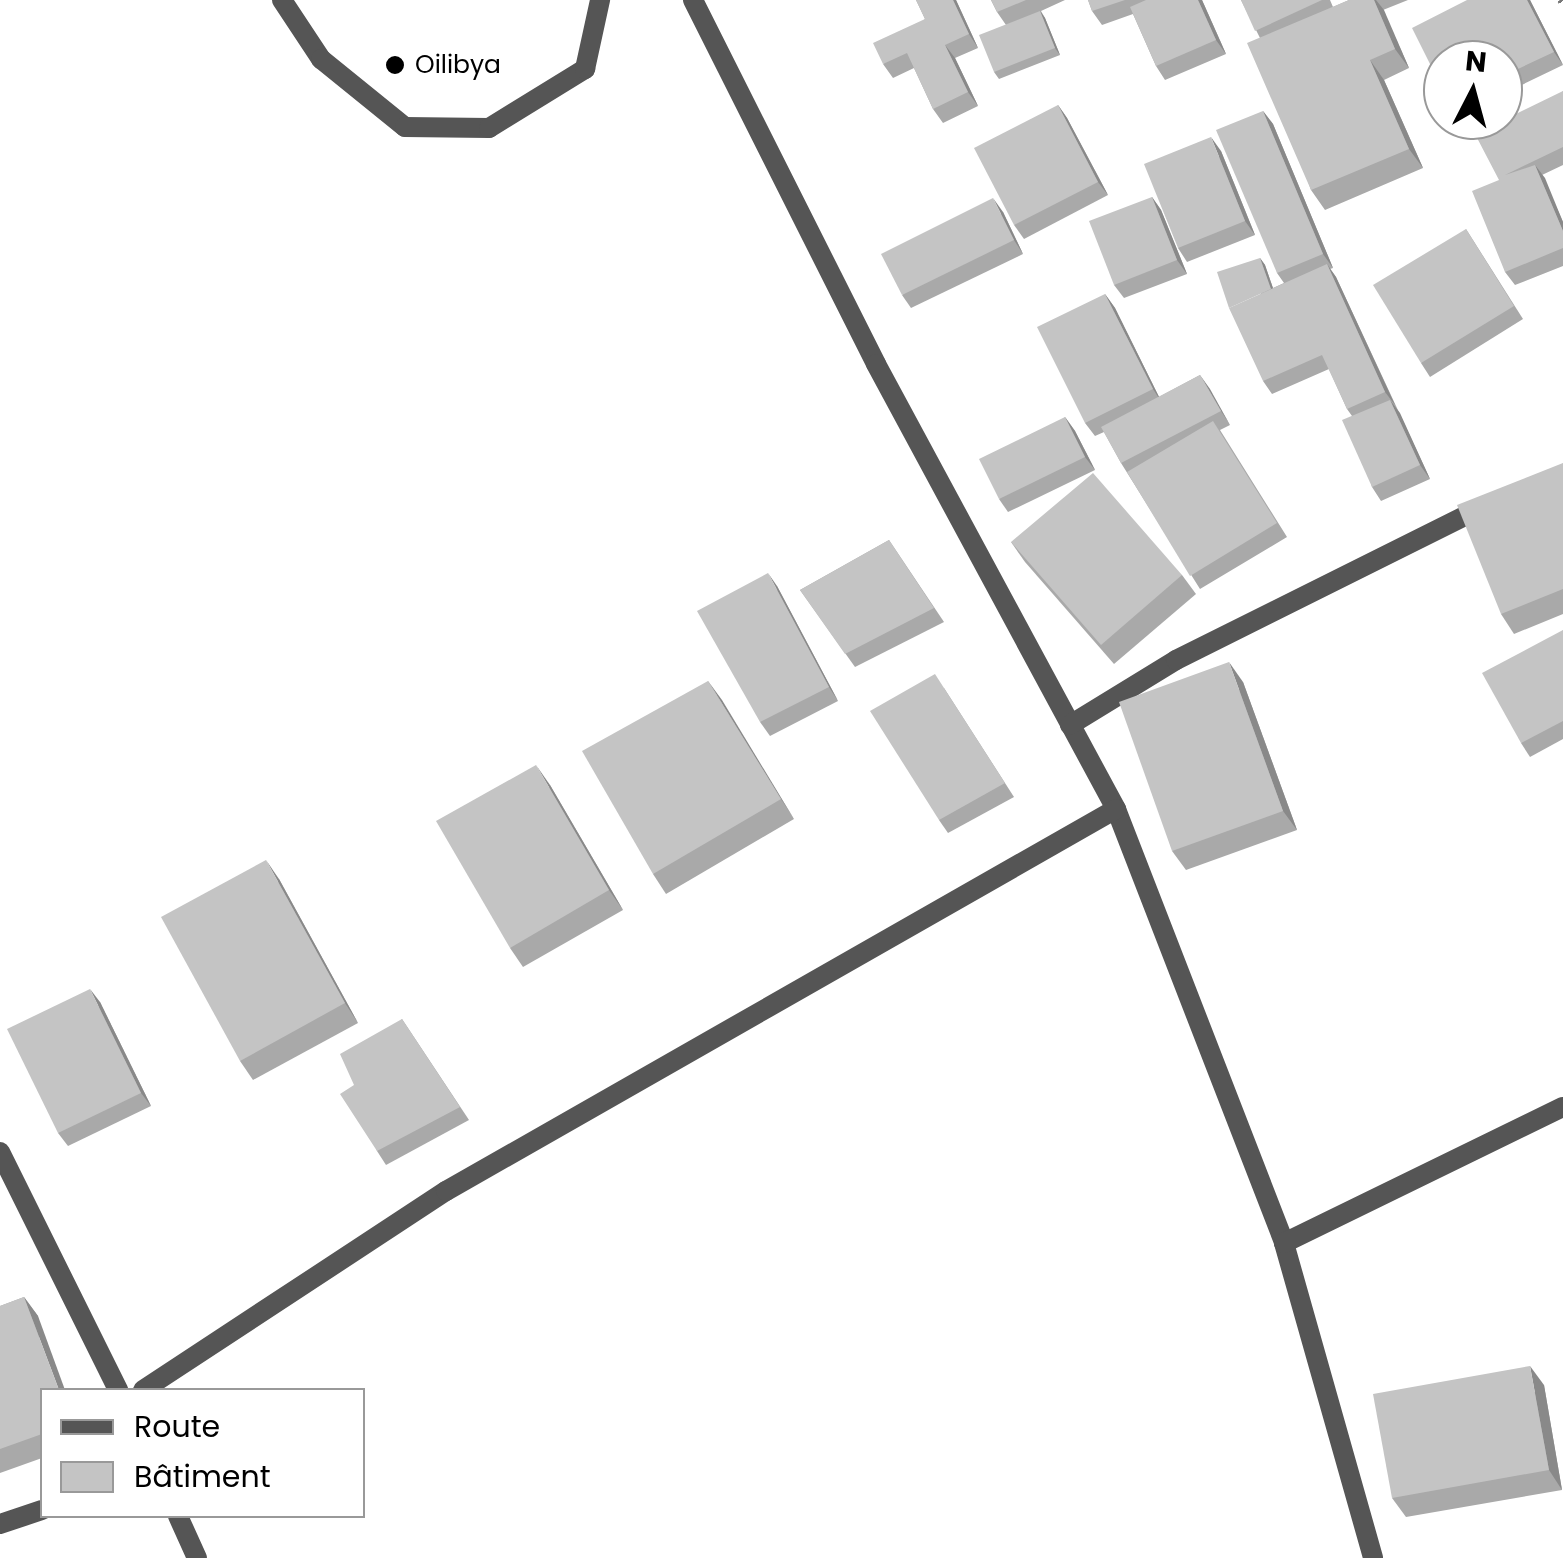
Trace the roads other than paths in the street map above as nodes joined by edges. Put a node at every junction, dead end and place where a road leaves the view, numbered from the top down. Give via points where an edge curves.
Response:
1 (282, 0) edge
2 (600, 0) edge
3 (692, 0) edge
4 (1507, 495) edge
5 (1070, 725) junction
6 (1116, 809) junction
7 (1563, 1107) edge
8 (0, 1152) edge
9 (1284, 1243) junction
10 (117, 1388) edge
11 (146, 1388) edge
12 (40, 1511) edge
13 (179, 1518) edge
14 (0, 1524) edge
15 (198, 1558) edge
16 (1373, 1558) edge

1 - 2 street via 321,59 406,127 490,128 586,69
3 - 5 street via 876,364
4 - 5 street via 1176,660
5 - 6 street
6 - 9 street
6 - 11 street via 446,1191
7 - 9 street
8 - 10 street
9 - 16 street
12 - 14 street
13 - 15 street

